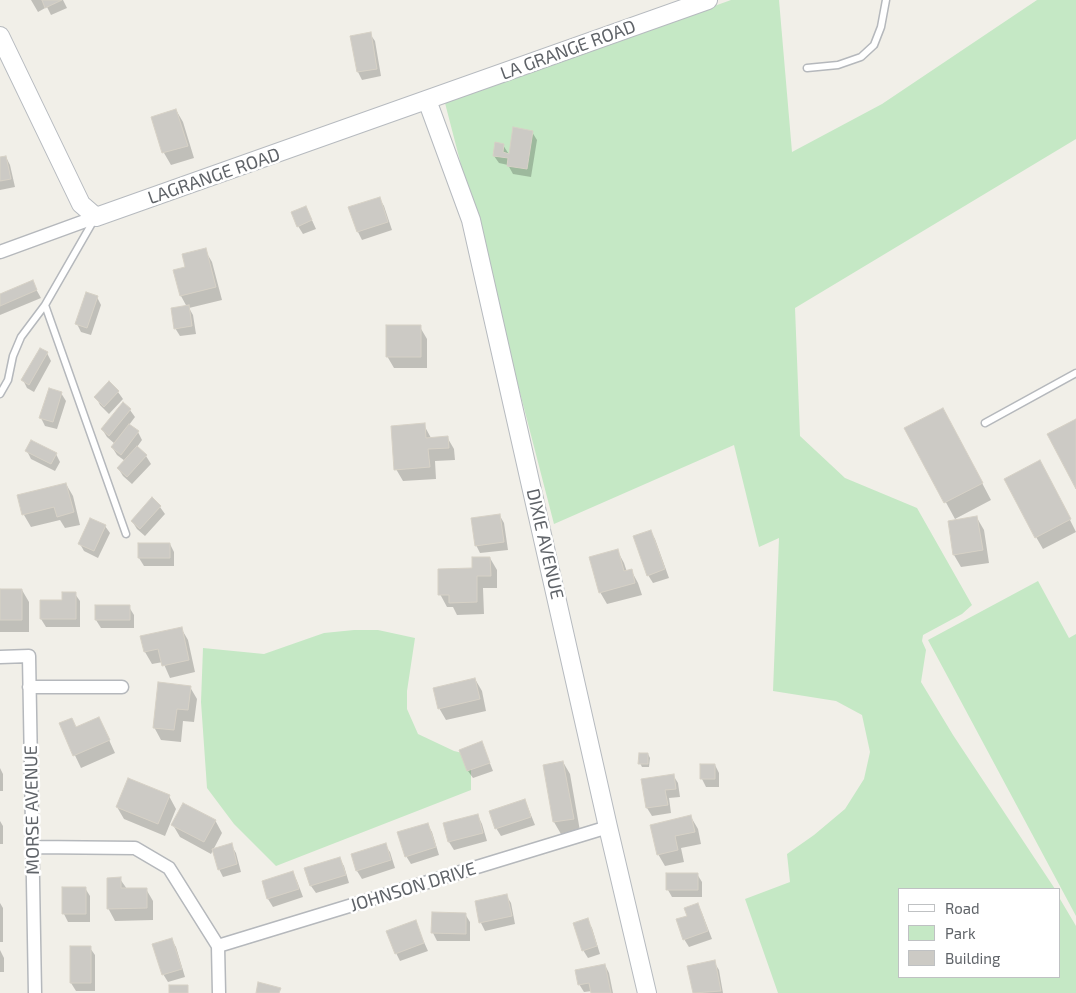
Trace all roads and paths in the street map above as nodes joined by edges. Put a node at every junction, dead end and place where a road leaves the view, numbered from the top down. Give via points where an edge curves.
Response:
1 (708, 0) edge
2 (886, 0) edge
3 (0, 36) edge
4 (807, 68) dead end
5 (427, 100) junction
6 (96, 217) junction
7 (0, 252) edge
8 (45, 305) junction
9 (1076, 374) edge
10 (0, 394) edge
11 (986, 423) dead end
12 (126, 534) dead end
13 (0, 657) edge
14 (30, 687) junction
15 (122, 687) dead end
16 (608, 827) junction
17 (33, 847) junction
18 (218, 946) junction
19 (35, 993) edge
20 (219, 993) edge
21 (648, 993) edge

1 - 5 street, LA GRANGE ROAD
2 - 4 lane via 874,45 861,57 838,65
3 - 6 street via 81,204
5 - 6 street, LAGRANGE ROAD
5 - 16 street, DIXIE AVENUE via 471,220
6 - 7 street, LAGRANGE ROAD
6 - 8 lane
8 - 10 lane via 21,337 8,380
8 - 12 lane
9 - 11 lane
13 - 14 street, MORSE AVENUE via 29,656
14 - 15 street
14 - 17 street, MORSE AVENUE
16 - 18 street, JOHNSON DRIVE
16 - 21 street, DIXIE AVENUE
17 - 18 street via 135,848 169,868
17 - 19 street, MORSE AVENUE
18 - 20 street

